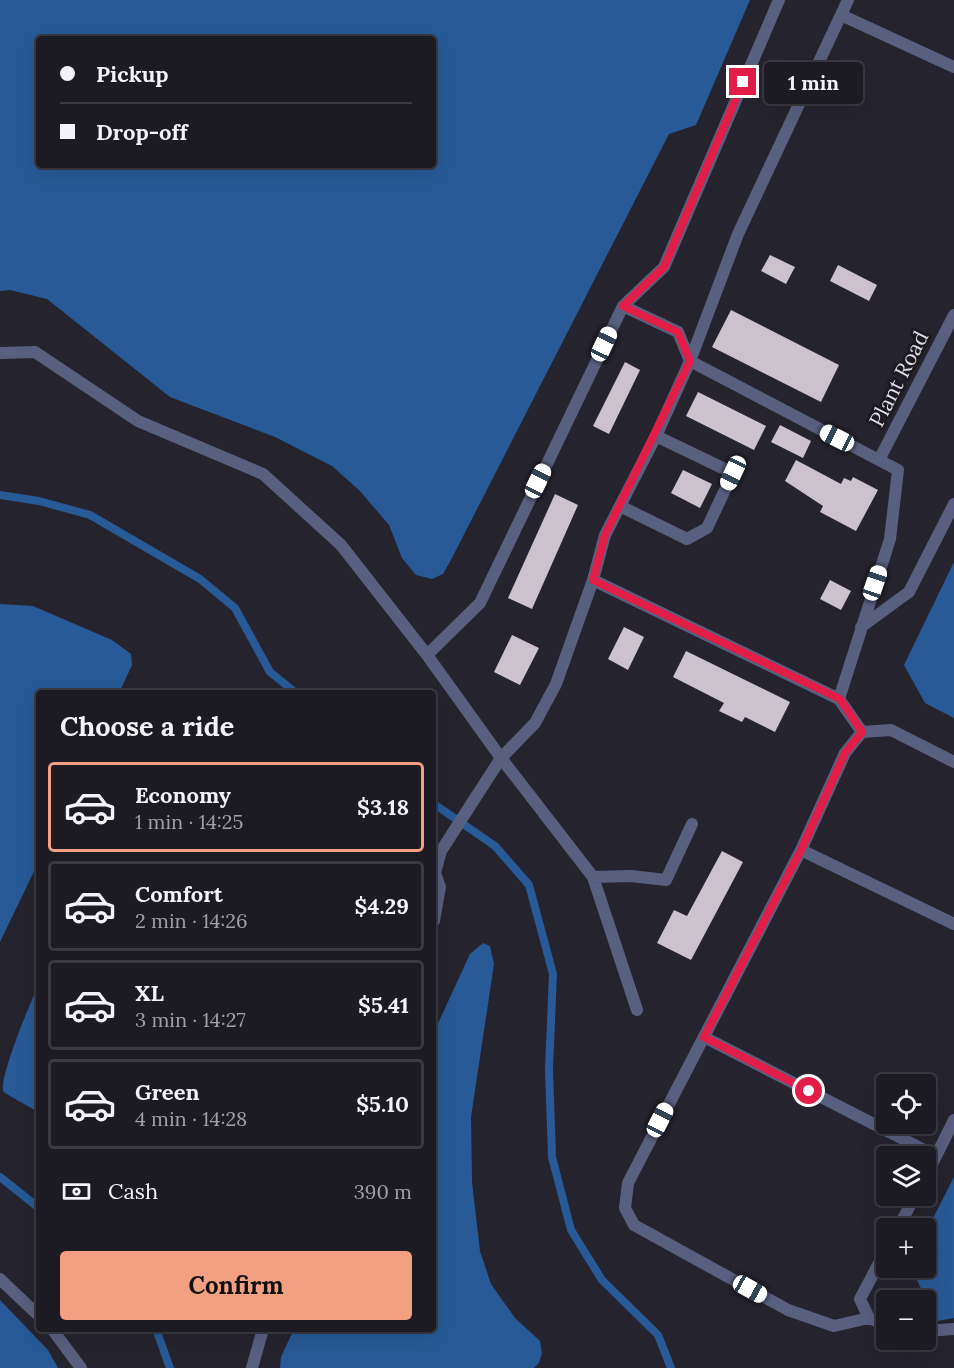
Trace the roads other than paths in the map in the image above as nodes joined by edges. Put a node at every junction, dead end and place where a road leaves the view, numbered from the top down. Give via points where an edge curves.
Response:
1 (779, 0) edge
2 (848, 0) edge
3 (841, 15) junction
4 (954, 67) edge
5 (623, 306) junction
6 (954, 315) edge
7 (0, 353) edge
8 (690, 361) junction
9 (656, 436) junction
10 (879, 460) junction
11 (954, 504) edge
12 (620, 506) junction
13 (593, 580) junction
14 (861, 627) junction
15 (428, 655) junction
16 (840, 699) junction
17 (862, 732) junction
18 (501, 758) junction
19 (954, 762) edge
20 (692, 824) dead end
21 (801, 850) junction
22 (436, 869) edge
23 (436, 876) edge
24 (593, 877) junction
25 (436, 910) edge
26 (954, 924) edge
27 (637, 1010) dead end
28 (704, 1037) junction
29 (954, 1120) edge
30 (917, 1146) edge
31 (936, 1156) edge
32 (876, 1269) edge
33 (0, 1279) edge
34 (36, 1313) edge
35 (869, 1318) junction
36 (876, 1321) edge
37 (954, 1329) edge
38 (936, 1330) edge
39 (54, 1332) edge
40 (262, 1332) edge
41 (81, 1368) edge
42 (252, 1368) edge

1 - 5 lane via 664,267
2 - 3 lane
3 - 4 lane
3 - 8 lane via 738,234
5 - 8 lane via 678,332
5 - 15 lane via 480,603
6 - 10 lane, Plant Road
7 - 15 lane via 36,352 138,421 263,474 341,545
8 - 9 lane
8 - 10 lane
9 - 12 lane
9 - 12 lane via 733,473 707,528 687,539
10 - 14 lane via 898,470 890,539
11 - 14 lane via 909,592
12 - 13 lane via 605,535
13 - 16 lane
13 - 18 lane via 556,684 535,723
14 - 16 lane
15 - 18 lane
16 - 17 lane
17 - 19 lane via 891,730
17 - 21 lane via 845,753
18 - 22 lane via 441,851
18 - 24 lane
20 - 24 lane via 666,880
21 - 26 lane
21 - 28 lane
23 - 25 lane via 440,887
24 - 27 lane
28 - 30 lane
28 - 35 lane via 628,1183 625,1208 634,1225 788,1310 834,1326
29 - 31 lane
32 - 35 lane via 860,1299
33 - 34 lane
35 - 36 lane
37 - 38 lane
39 - 41 lane
40 - 42 lane

